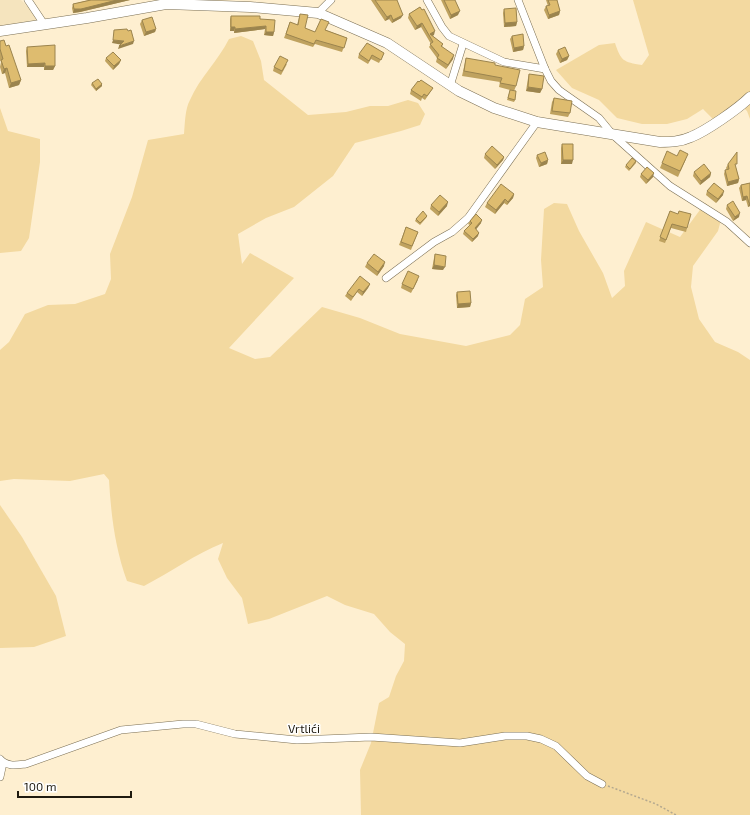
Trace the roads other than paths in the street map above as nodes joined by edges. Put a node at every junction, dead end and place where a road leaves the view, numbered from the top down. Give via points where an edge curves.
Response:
1 (28, 0) edge
2 (332, 0) edge
3 (427, 0) edge
4 (518, 0) edge
5 (318, 13) junction
6 (44, 24) junction
7 (0, 31) edge
8 (463, 44) junction
9 (545, 69) junction
10 (450, 86) junction
11 (750, 97) edge
12 (537, 122) junction
13 (613, 135) junction
14 (750, 243) edge
15 (386, 278) dead end
16 (2, 761) edge
17 (0, 776) edge
18 (602, 784) road end

1 - 6 street
2 - 5 street
3 - 8 street via 445,32
4 - 9 street
5 - 6 street via 166,4
5 - 10 street via 387,43
6 - 7 street
8 - 9 street via 504,62
8 - 10 street
9 - 13 street via 559,90 599,118
10 - 12 street via 494,108
11 - 13 street via 704,130 676,142
12 - 13 street
12 - 15 street via 468,218
13 - 14 street via 670,186 727,222
16 - 17 street
16 - 18 street, Vrtlići via 11,765 26,764 121,730 183,724 196,724 235,734 297,740 371,737 460,743 505,736 527,736 542,739 556,746 587,776

